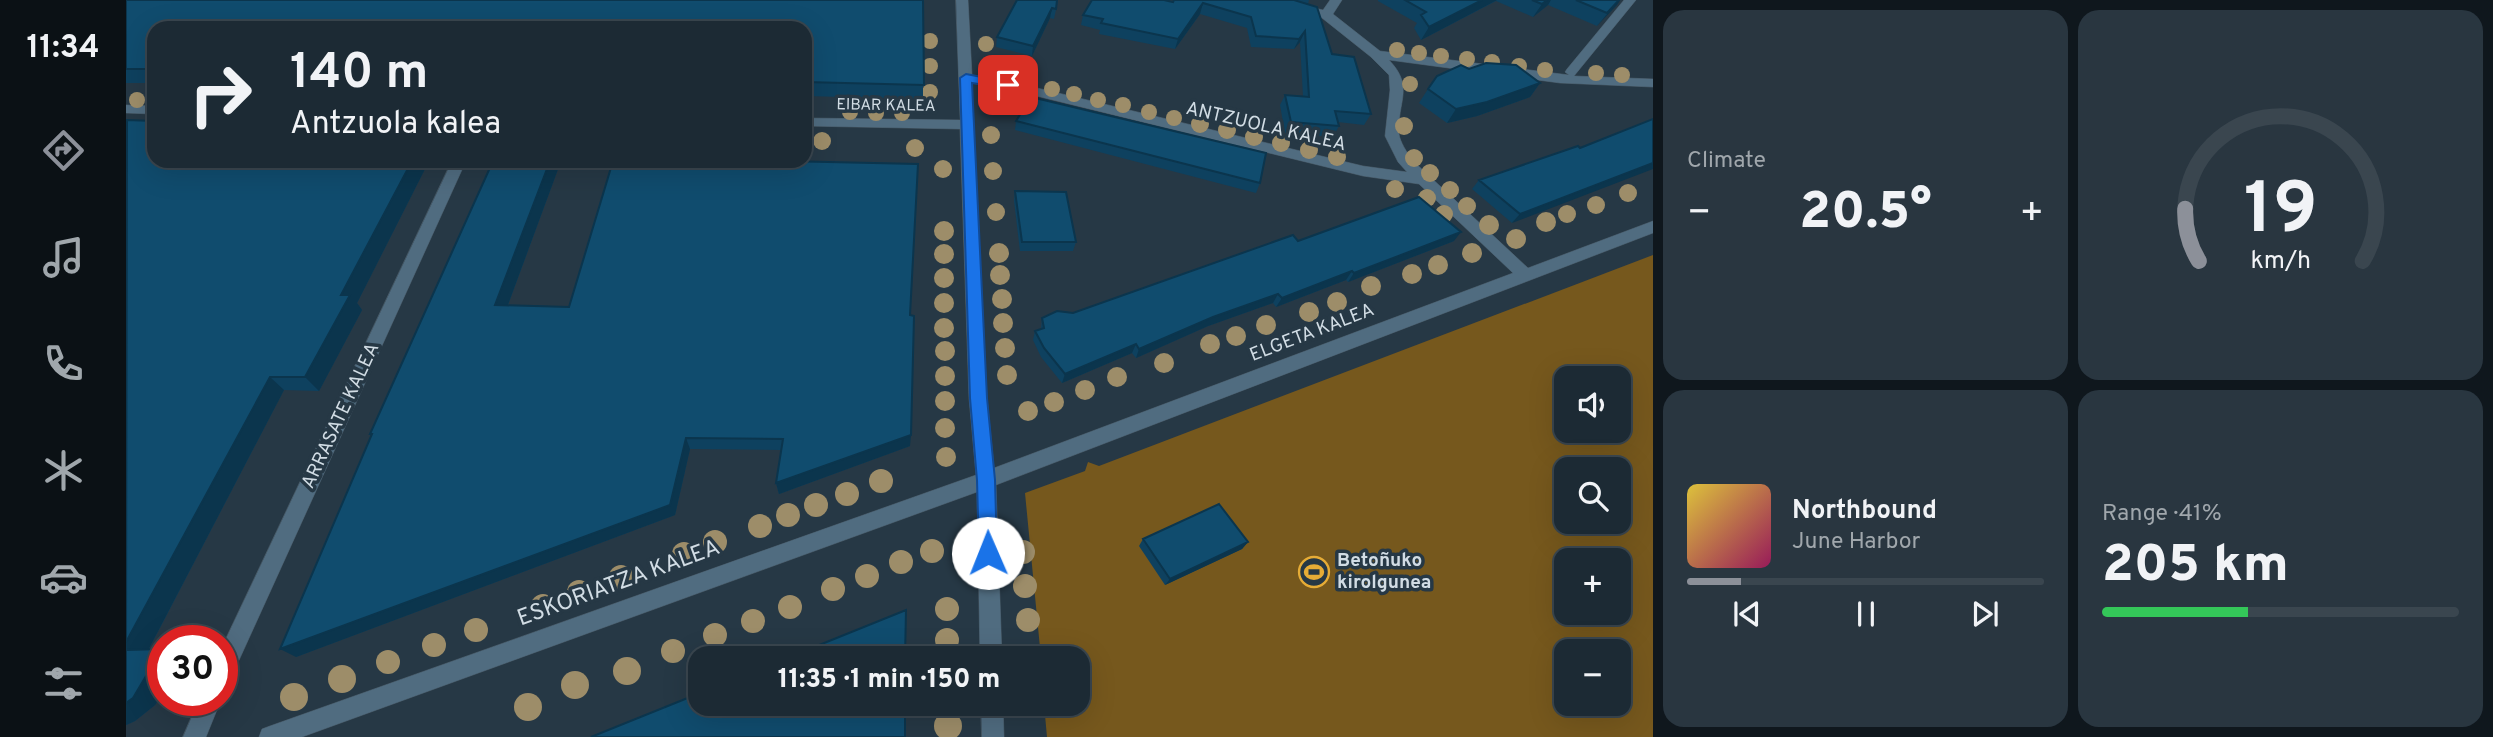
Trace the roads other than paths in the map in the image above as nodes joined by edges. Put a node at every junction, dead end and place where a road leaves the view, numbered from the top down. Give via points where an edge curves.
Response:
1 (962, 0) edge
2 (1268, 0) edge
3 (1336, 0) edge
4 (1630, 0) edge
5 (1325, 15) junction
6 (1376, 54) junction
7 (1572, 72) dead end
8 (966, 78) junction
9 (1653, 83) edge
10 (126, 109) edge
11 (147, 110) edge
12 (812, 122) edge
13 (966, 125) junction
14 (456, 168) edge
15 (1421, 179) junction
16 (1653, 227) edge
17 (1524, 274) junction
18 (986, 480) junction
19 (238, 638) edge
20 (991, 646) edge
21 (203, 716) edge
22 (992, 716) edge
23 (194, 737) edge
24 (270, 737) edge
25 (993, 737) edge

1 - 8 street
2 - 5 street
3 - 5 street
4 - 7 street
5 - 6 street
6 - 9 street via 1560,79
6 - 15 street via 1395,74 1392,136
8 - 13 street
8 - 15 street, ANTZUOLA KALEA via 1363,171
10 - 11 street
12 - 13 street, EIBAR KALEA
13 - 18 street
14 - 19 street, ARRASATE KALEA
15 - 17 street
16 - 17 street, ELGETA KALEA
17 - 18 street, ELGETA KALEA
18 - 20 street
18 - 24 street, ESKORIATZA KALEA
21 - 23 street
22 - 25 street

